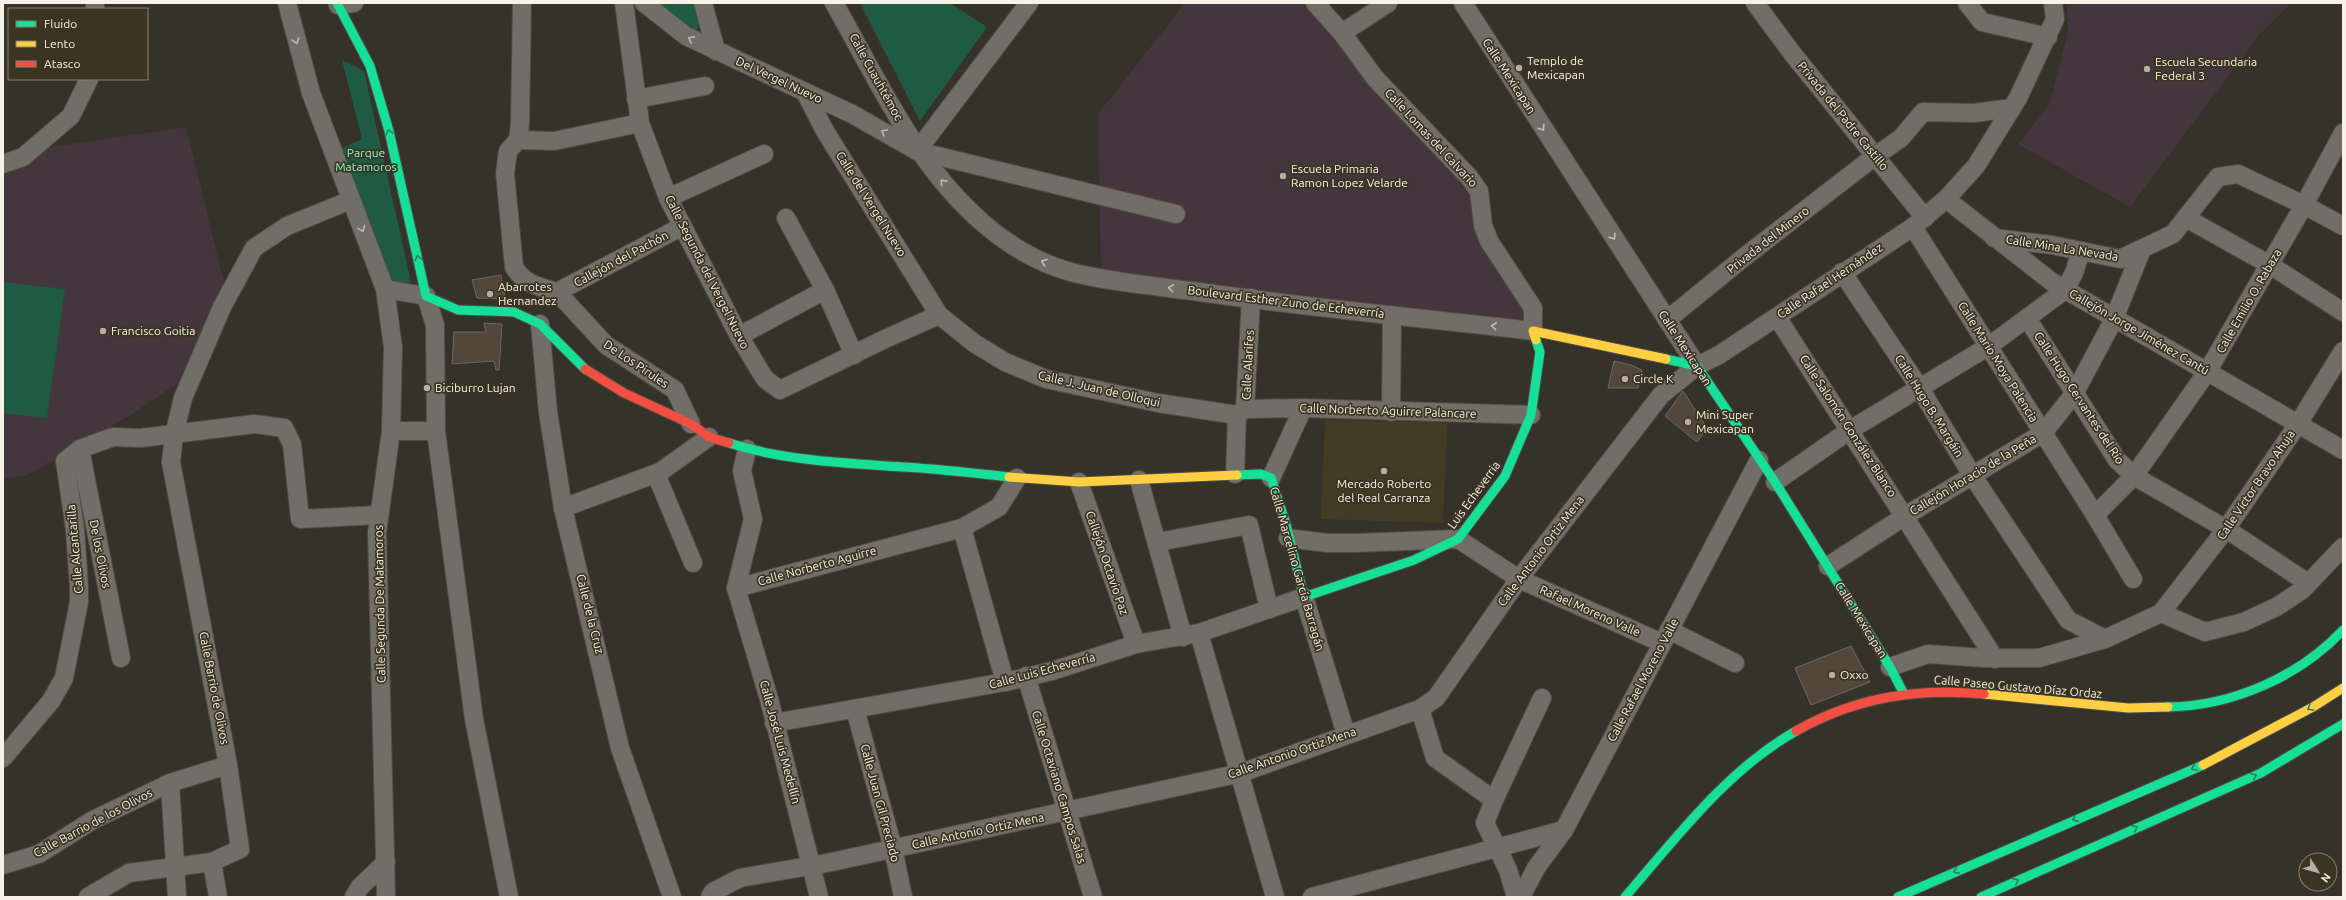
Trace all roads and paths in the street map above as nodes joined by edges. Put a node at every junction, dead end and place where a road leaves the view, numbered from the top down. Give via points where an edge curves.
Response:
1 (287, 3) edge
2 (522, 3) edge
3 (624, 3) edge
4 (644, 3) edge
5 (703, 3) edge
6 (834, 3) edge
7 (1029, 3) edge
8 (1315, 3) edge
9 (1388, 3) edge
10 (1463, 3) edge
11 (1967, 3) edge
12 (2053, 3) edge
13 (343, 4) edge
14 (1763, 6) edge
15 (1342, 33) junction
16 (2048, 37) junction
17 (716, 51) junction
18 (89, 80) edge
19 (704, 86) dead end
20 (805, 92) junction
21 (636, 99) junction
22 (2012, 108) junction
23 (640, 123) junction
24 (2343, 133) edge
25 (518, 140) junction
26 (918, 152) junction
27 (764, 154) dead end
28 (3, 164) edge
29 (1951, 193) junction
30 (668, 198) junction
31 (351, 200) junction
32 (2304, 205) junction
33 (1176, 214) dead end
34 (786, 218) dead end
35 (2186, 218) junction
36 (1919, 223) junction
37 (2343, 226) edge
38 (681, 227) junction
39 (1993, 237) junction
40 (2142, 249) junction
41 (2081, 251) junction
42 (2270, 265) junction
43 (1842, 272) junction
44 (385, 289) junction
45 (825, 290) junction
46 (2065, 290) junction
47 (557, 292) junction
48 (426, 296) junction
49 (1251, 298) junction
50 (2343, 312) edge
51 (939, 315) junction
52 (1392, 315) junction
53 (1777, 316) junction
54 (2027, 318) junction
55 (2114, 319) junction
56 (1667, 320) junction
57 (540, 324) junction
58 (1533, 331) junction
59 (739, 336) junction
60 (1989, 346) junction
61 (2343, 351) edge
62 (854, 355) junction
63 (1697, 366) junction
64 (2207, 372) junction
65 (1919, 388) junction
66 (2074, 394) junction
67 (1303, 408) junction
68 (1241, 412) junction
69 (1391, 412) junction
70 (1531, 415) junction
71 (691, 424) junction
72 (2298, 424) junction
73 (1850, 430) junction
74 (391, 431) junction
75 (436, 431) junction
76 (2043, 433) junction
77 (174, 435) junction
78 (709, 437) junction
79 (80, 449) junction
80 (747, 449) junction
81 (2343, 450) edge
82 (1760, 460) junction
83 (656, 474) junction
84 (1235, 474) junction
85 (1972, 475) junction
86 (2134, 476) junction
87 (1017, 478) junction
88 (1271, 478) junction
89 (1139, 480) junction
90 (1078, 482) junction
91 (1775, 482) junction
92 (563, 508) junction
93 (379, 515) junction
94 (2096, 515) junction
95 (1905, 516) junction
96 (962, 528) junction
97 (2226, 530) junction
98 (1288, 538) junction
99 (1458, 539) junction
100 (1158, 542) junction
101 (2343, 546) edge
102 (693, 564) dead end
103 (1828, 566) junction
104 (1519, 579) junction
105 (2133, 579) dead end
106 (2308, 583) junction
107 (736, 588) junction
108 (1304, 597) junction
109 (1269, 609) junction
110 (2161, 613) junction
111 (2343, 630) edge
112 (1191, 635) junction
113 (1666, 636) junction
114 (2105, 639) junction
115 (1136, 644) junction
116 (121, 658) dead end
117 (1995, 659) junction
118 (1735, 663) dead end
119 (1890, 668) junction
120 (1026, 676) junction
121 (1005, 682) junction
122 (2343, 688) edge
123 (1904, 694) junction
124 (1542, 698) dead end
125 (1420, 709) junction
126 (855, 710) junction
127 (774, 723) junction
128 (2343, 724) edge
129 (1346, 734) junction
130 (3, 758) edge
131 (228, 765) junction
132 (1241, 773) junction
133 (170, 783) junction
134 (1494, 800) junction
135 (1067, 812) junction
136 (1564, 830) junction
137 (893, 848) junction
138 (1496, 848) junction
139 (212, 862) junction
140 (386, 862) junction
141 (811, 864) junction
142 (3, 865) edge
143 (174, 868) junction
144 (88, 897) edge
145 (177, 897) edge
146 (218, 897) edge
147 (354, 897) edge
148 (386, 897) edge
149 (509, 897) edge
150 (672, 897) edge
151 (710, 897) edge
152 (819, 897) edge
153 (903, 897) edge
154 (1093, 897) edge
155 (1275, 897) edge
156 (1312, 897) edge
157 (1516, 897) edge
158 (1521, 897) edge
159 (1625, 897) edge
160 (1898, 897) edge
161 (1981, 897) edge

1 -> 31 street via 311,93
2 - 25 street via 521,106
3 - 21 street, Calle Segunda del Vergel Nuevo
17 -> 4 street, Del Vergel Nuevo via 686,36
5 - 17 street
6 - 26 street, Calle Cuauhtémoc
7 - 26 street
8 - 15 street, Calle Lomas del Calvario
9 - 15 street
10 -> 56 street, Calle Mexicapan
11 - 16 street via 1982,22
12 - 16 street, Calle Rafael Hernández via 2055,20
48 -> 13 street via 389,131 370,66
14 - 36 street, Privada del Padre Castillo
15 - 58 street, Calle Lomas del Calvario via 1375,78 1469,177 1479,191 1483,225 1489,242 1533,308
16 - 22 street, Calle Rafael Hernández
17 - 20 street, Del Vergel Nuevo
18 - 28 street via 71,116 23,157
19 - 21 street
26 -> 20 street, Del Vergel Nuevo via 852,114
20 - 51 street, Calle del Vergel Nuevo via 825,131
21 - 23 street, Calle Segunda del Vergel Nuevo
22 - 29 street, Calle Rafael Hernández via 1976,166
22 - 56 street, Privada del Minero, bridge via 1974,113 1923,112 1901,138 1743,258
23 - 25 street via 554,141
23 - 30 street, Calle Segunda del Vergel Nuevo
24 - 32 street, Calle Emilio O. Rabaza
25 - 47 street via 508,151 505,173 514,267 530,285
26 - 33 street
49 -> 26 street, Boulevard Esther Zuno de Echeverría via 1101,278 1071,272 1036,259 984,224 954,195
27 - 30 street
29 - 36 street, Calle Rafael Hernández
29 - 39 street, Callejón Jorge Jiménez Cantú
30 - 38 street, Calle Segunda del Vergel Nuevo
31 -> 44 street
31 - 77 street, Calle Barrio de Olivos via 287,226 254,248 222,307 183,398
32 - 35 street, Calle Mina La Nevada via 2238,174 2218,177
32 - 37 street
32 - 42 street, Calle Emilio O. Rabaza
34 - 45 street
35 - 40 street, Calle Mina La Nevada via 2173,234
35 - 42 street
36 - 43 street, Calle Rafael Hernández
36 - 60 street, Calle Mario Moya Palencia
38 - 47 street, Callejón del Pachón
38 - 59 street, Calle Segunda del Vergel Nuevo
39 - 41 street, Calle Mina La Nevada
39 - 46 street, Callejón Jorge Jiménez Cantú
40 - 41 street, Calle Mina La Nevada via 2120,259
40 - 55 street, Callejón Horacio de la Peña
41 - 46 street
42 - 50 street
42 - 64 street, Calle Emilio O. Rabaza
43 - 53 street, Calle Rafael Hernández
43 - 65 street, Calle Hugo B. Margáin
44 - 48 street
44 - 74 street, Calle Segunda De Matamoros via 393,347
45 - 59 street
45 - 62 street
46 - 54 street
46 - 55 street, Callejón Jorge Jiménez Cantú
47 - 71 street, De Los Pirules via 606,345 675,390
48 - 57 street via 458,310 514,312
48 - 75 street via 436,325
49 - 52 street, Boulevard Esther Zuno de Echeverría
49 - 68 street, Calle Alarifes
51 - 62 street
51 - 68 street, Calle J. Juan de Olloqui via 974,343 1005,362 1046,379 1158,403
58 -> 52 street, Boulevard Esther Zuno de Echeverría
52 - 69 street
53 - 63 street, Calle Rafael Hernández via 1719,355
53 - 73 street, Calle Salomón González Blanco
54 - 60 street
54 - 66 street, Calle Hugo Cervantes del Río
55 - 64 street, Callejón Jorge Jiménez Cantú
55 - 66 street, Callejón Horacio de la Peña
56 - 63 street, Calle Mexicapan
57 - 71 street via 582,367 624,393
57 - 92 street, Calle de la Cruz via 548,412
58 - 63 street, Boulevard Esther Zuno de Echeverría
58 - 70 street, Luis Echeverria via 1540,352
59 - 62 street, Calle Segunda del Vergel Nuevo via 765,379 780,390
60 - 65 street
60 - 76 street, Calle Mario Moya Palencia
61 - 72 street, Calle Víctor Bravo Ahuja
63 - 82 street, Calle Mexicapan
63 - 104 street, Calle Antonio Ortiz Mena via 1661,395
64 - 72 street, Callejón Jorge Jiménez Cantú
64 - 86 street, Calle Emilio O. Rabaza
65 - 73 street
65 - 85 street, Calle Hugo B. Margáin
66 - 76 street, Callejón Horacio de la Peña
66 - 86 street, Calle Hugo Cervantes del Río via 2117,460
67 - 68 street, Calle Norberto Aguirre Palancare
67 - 69 street, Calle Norberto Aguirre Palancare
67 - 88 street, Calle Marcelino García Barragán
68 - 84 street, Calle Alarifes
69 - 70 street, Calle Norberto Aguirre Palancare
70 - 99 street, Luis Echeverria via 1505,476
71 - 78 street
72 - 81 street, Callejón Jorge Jiménez Cantú
72 - 97 street, Calle Víctor Bravo Ahuja
73 - 91 street
73 - 95 street, Calle Salomón González Blanco
74 - 75 street
74 - 93 street, Calle Segunda De Matamoros
75 - 149 street via 474,719
76 - 85 street, Callejón Horacio de la Peña
76 - 94 street, Calle Mario Moya Palencia
77 - 79 street via 113,437
77 - 93 street via 254,424 284,428 292,444 300,519
77 - 131 street, Calle Barrio de Olivos via 171,462
78 - 80 street
78 - 83 street
79 - 116 street, De los Olivos
79 - 130 street, Calle Alcantarilla via 65,462 75,530 79,602 64,678 50,701
80 - 87 street via 817,461 938,469
80 - 107 street, Calle Norberto Aguirre via 742,471 753,519
82 - 91 street, Calle Mexicapan
82 - 113 street, Calle Rafael Moreno Valle
83 - 92 street
83 - 102 street
84 - 88 street via 1261,474
84 - 89 street
85 - 95 street, Callejón Horacio de la Peña
85 - 114 street, Calle Hugo B. Margáin via 2068,620
86 - 94 street, Calle Emilio O. Rabaza
86 - 97 street, Calle Hugo Cervantes del Río
87 - 90 street
87 - 96 street, Calle Norberto Aguirre via 999,507
88 - 98 street, Calle Marcelino García Barragán
89 - 90 street
89 - 100 street
90 - 115 street, Callejón Octavio Paz
91 - 103 street, Calle Mexicapan
92 - 150 street, Calle de la Cruz via 620,748
93 - 140 street, Calle Segunda De Matamoros via 377,533
94 - 105 street, Calle Mario Moya Palencia
95 - 103 street, Callejón Horacio de la Peña
95 - 117 street, Calle Salomón González Blanco
96 - 107 street, Calle Norberto Aguirre
96 - 121 street
97 - 106 street, Calle Hugo Cervantes del Río
97 - 110 street, Calle Víctor Bravo Ahuja
98 - 99 street via 1348,543
98 - 108 street, Calle Marcelino García Barragán
99 - 104 street, Rafael Moreno Valle
99 - 108 street, Luis Echeverria via 1414,560
100 - 109 street via 1249,525
100 - 112 street
101 - 106 street
103 - 119 street, Calle Mexicapan
104 - 113 street, Rafael Moreno Valle
104 - 125 street, Calle Antonio Ortiz Mena via 1436,698
106 - 110 street via 2278,606 2244,622 2204,632
107 - 127 street, Calle José Luis Medellín
108 - 109 street, Calle Luis Echeverría
108 - 129 street, Calle Marcelino García Barragán
109 - 112 street, Calle Luis Echeverría
110 - 114 street
111 - 123 street, Calle Paseo Gustavo Díaz Ordaz via 2308,661 2258,688 2208,704 2177,708 2125,708 1931,690
112 - 115 street, Calle Luis Echeverría
112 - 132 street
113 - 118 street, Rafael Moreno Valle
113 - 136 street, Calle Rafael Moreno Valle
114 - 117 street via 2039,658
115 - 120 street, Calle Luis Echeverría via 1052,671
117 - 119 street via 1928,654
119 - 123 street, Calle Mexicapan
120 - 121 street, Calle Luis Echeverría
120 - 135 street, Calle Octaviano Campos Salas
121 - 126 street, Calle Luis Echeverría
122 -> 160 street via 2219,758 2146,787
123 - 159 street, Calle Paseo Gustavo Díaz Ordaz via 1848,707 1795,732 1769,749 1740,772 1702,809
124 - 134 street
125 - 129 street, Calle Antonio Ortiz Mena via 1380,725
125 - 134 street via 1435,758
126 - 127 street, Calle Luis Echeverría
126 - 137 street, Calle Juan Gil Preciado
127 - 141 street, Calle José Luis Medellín
161 -> 128 street via 2261,773
129 - 132 street, Calle Antonio Ortiz Mena
131 - 133 street, Calle Barrio de los Olivos
131 - 139 street, Calle Barrio de Olivos via 240,849
132 - 135 street, Calle Antonio Ortiz Mena
132 - 155 street
133 - 142 street, Calle Barrio de los Olivos via 93,820 39,854
133 - 143 street
134 - 138 street via 1485,823
135 - 137 street, Calle Antonio Ortiz Mena
135 - 154 street, Calle Octaviano Campos Salas
136 - 138 street
136 - 158 street, Calle Rafael Moreno Valle via 1536,868
137 - 141 street, Calle Antonio Ortiz Mena via 827,863
137 - 153 street, Calle Juan Gil Preciado
138 - 156 street
138 - 157 street via 1508,870
139 - 143 street
139 - 146 street
140 - 147 street via 360,887
140 - 148 street, Calle Segunda De Matamoros
141 - 151 street, Calle Antonio Ortiz Mena via 740,878 713,892
141 - 152 street, Calle José Luis Medellín
143 - 144 street via 129,873
143 - 145 street

